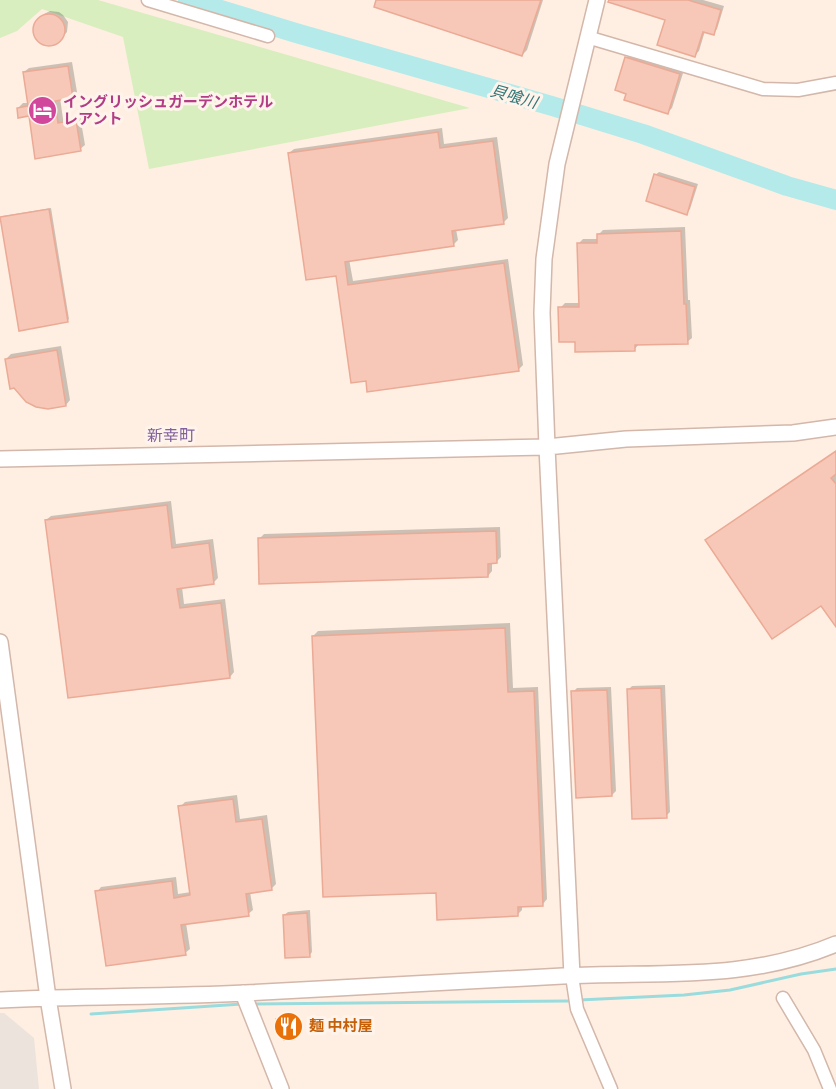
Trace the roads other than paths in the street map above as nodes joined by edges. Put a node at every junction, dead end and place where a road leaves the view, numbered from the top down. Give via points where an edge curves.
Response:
1 (148, 0) edge
2 (597, 0) edge
3 (268, 36) dead end
4 (587, 37) junction
5 (836, 83) edge
6 (836, 427) edge
7 (547, 447) junction
8 (0, 459) edge
9 (0, 642) edge
10 (836, 944) edge
11 (572, 976) junction
12 (243, 993) junction
13 (48, 998) junction
14 (783, 998) dead end
15 (0, 1000) edge
16 (63, 1089) edge
17 (281, 1089) edge
18 (611, 1089) edge
19 (830, 1089) edge

1 - 3 street
2 - 4 street
4 - 5 street via 763,89 798,90
4 - 7 street via 566,122 544,260
6 - 7 street via 793,433 626,439
7 - 8 street
7 - 11 street
9 - 13 street
10 - 11 street via 785,962 733,970
11 - 12 street
11 - 18 street via 577,1009
12 - 13 street
12 - 17 street
13 - 15 street
13 - 16 street
14 - 19 street via 814,1050

